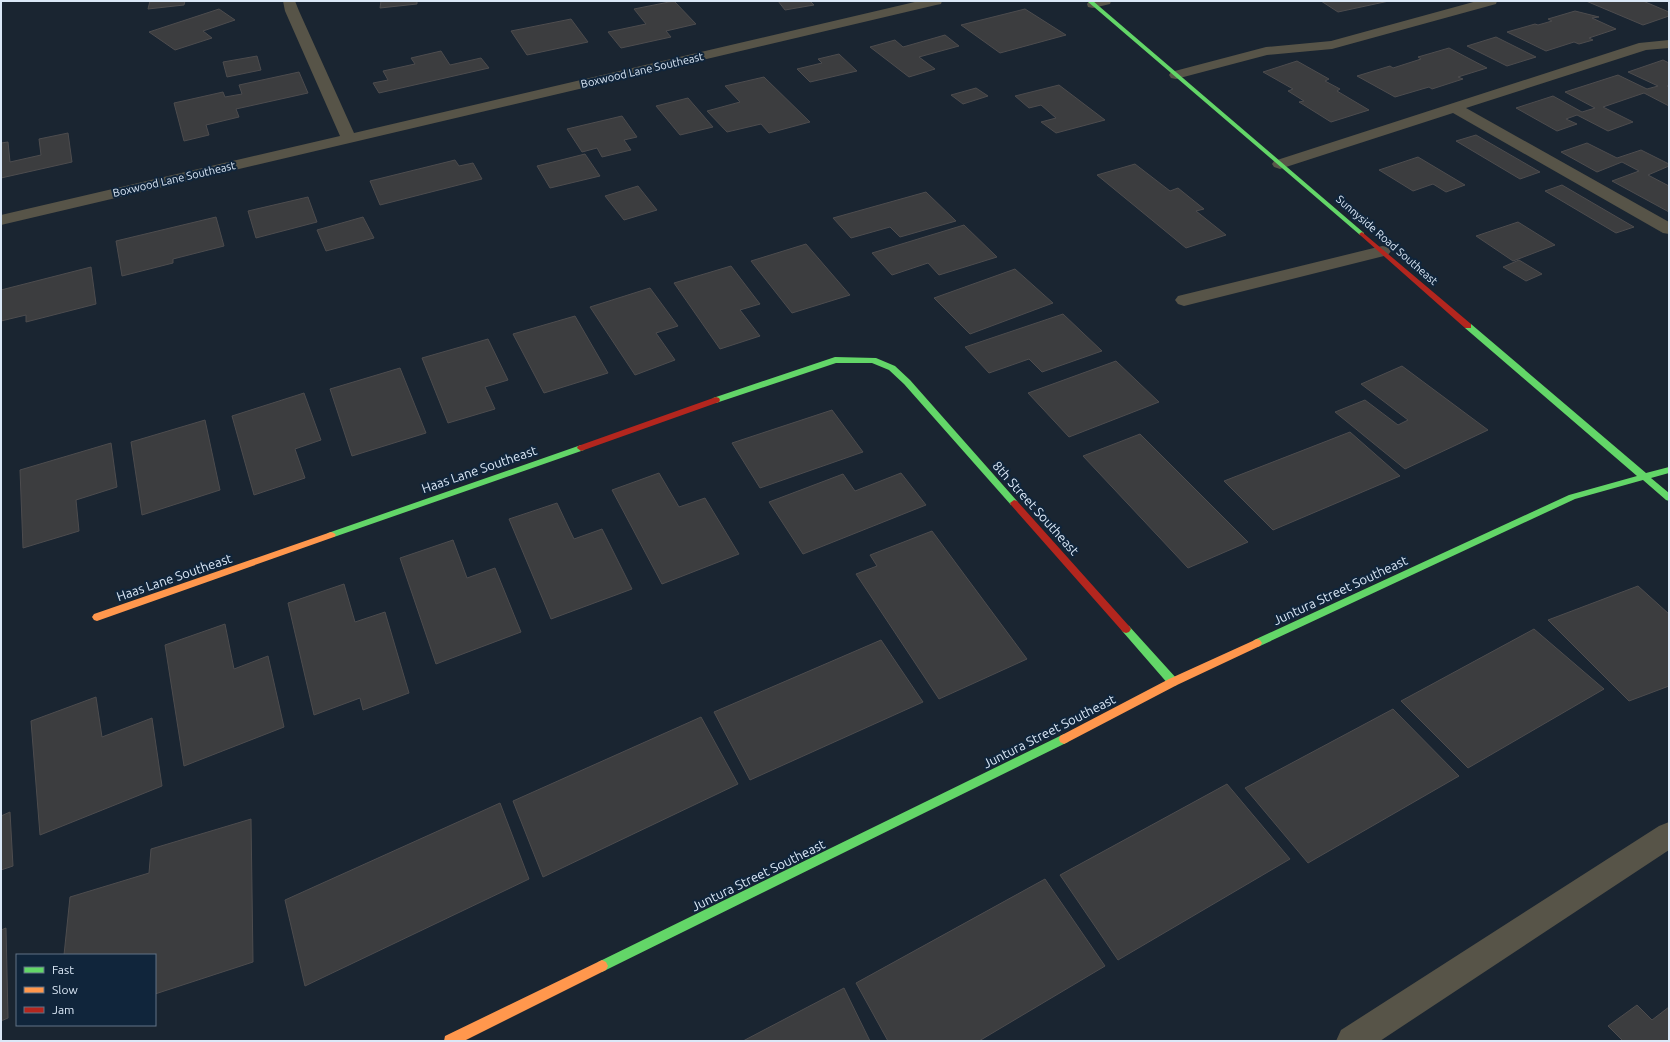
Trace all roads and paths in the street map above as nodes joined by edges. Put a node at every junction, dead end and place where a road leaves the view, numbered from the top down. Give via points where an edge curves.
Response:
1 (290, 1) edge
2 (936, 1) edge
3 (1490, 1) edge
4 (1096, 2) edge
5 (1669, 44) edge
6 (1176, 75) junction
7 (1455, 108) junction
8 (348, 138) junction
9 (1280, 164) junction
10 (1, 220) edge
11 (1669, 229) edge
12 (1382, 251) junction
13 (1184, 300) dead end
14 (873, 360) joint
15 (1669, 470) edge
16 (1644, 476) junction
17 (1669, 498) edge
18 (97, 617) dead end
19 (1173, 682) junction
20 (1669, 835) edge
21 (450, 1041) edge
22 (1352, 1041) edge

1 - 8 street via 292,11
2 - 8 street, Boxwood Lane Southeast
3 - 6 street via 1332,45 1266,51
4 - 6 street, Sunnyside Road Southeast
5 - 7 street via 1644,46
6 - 9 street, Sunnyside Road Southeast
7 - 9 street
7 - 11 street
8 - 10 street, Boxwood Lane Southeast
9 - 12 street, Sunnyside Road Southeast
12 - 13 street
12 - 16 street, Sunnyside Road Southeast
14 - 18 street, Haas Lane Southeast via 835,360 799,371
14 - 19 street, 8th Street Southeast via 892,368 907,382
15 - 16 street, Juntura Street Southeast
16 - 17 street, Sunnyside Road Southeast
16 - 19 street, Juntura Street Southeast via 1572,497
19 - 21 street, Juntura Street Southeast via 1087,728
20 - 22 street

